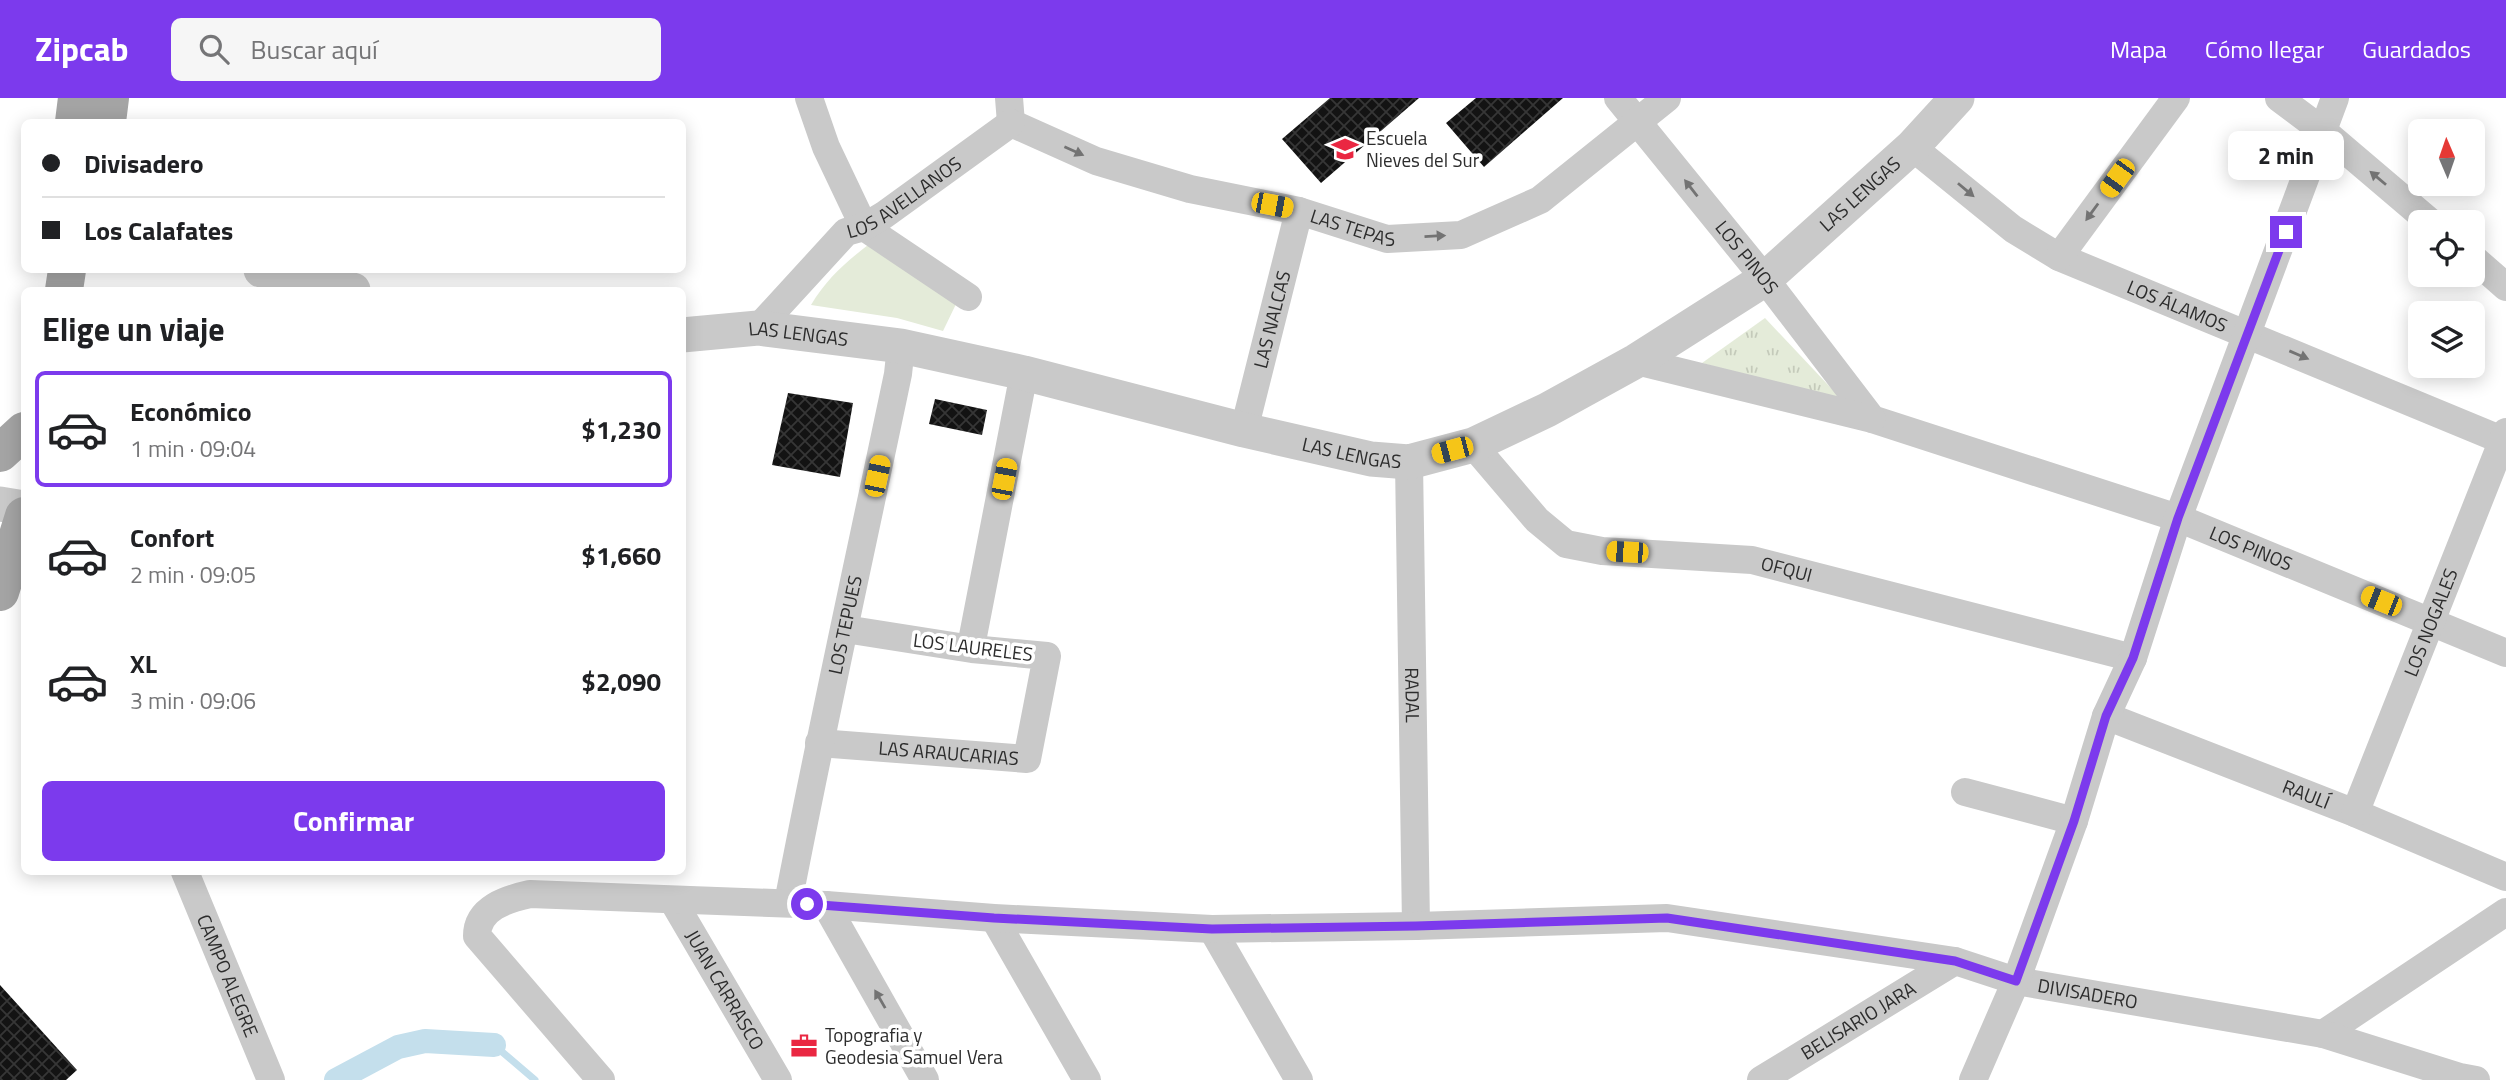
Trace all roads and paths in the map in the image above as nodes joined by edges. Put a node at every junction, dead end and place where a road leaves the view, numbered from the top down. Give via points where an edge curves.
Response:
1 (77, 98) edge
2 (110, 98) edge
3 (809, 98) edge
4 (1618, 98) edge
5 (1667, 98) edge
6 (1957, 98) edge
7 (2176, 98) edge
8 (2279, 98) edge
9 (2335, 98) edge
10 (1010, 111) edge
11 (74, 119) edge
12 (107, 119) edge
13 (1638, 122) junction
14 (2323, 131) junction
15 (1912, 147) junction
16 (2416, 210) edge
17 (1299, 211) junction
18 (864, 227) junction
19 (2059, 257) junction
20 (2485, 269) edge
21 (275, 273) edge
22 (1765, 279) junction
23 (339, 287) edge
24 (2506, 287) edge
25 (968, 297) dead end
26 (758, 328) junction
27 (2248, 334) junction
28 (686, 335) edge
29 (901, 346) junction
30 (1636, 361) junction
31 (1024, 373) junction
32 (1872, 419) junction
33 (1244, 430) junction
34 (21, 433) edge
35 (2504, 436) edge
36 (1473, 445) junction
37 (0, 453) edge
38 (1409, 462) junction
39 (0, 504) edge
40 (21, 508) edge
41 (2178, 518) junction
42 (21, 526) edge
43 (0, 592) edge
44 (2431, 621) junction
45 (845, 629) junction
46 (974, 636) dead end
47 (2506, 653) edge
48 (2133, 658) junction
49 (1037, 710) joint
50 (2106, 716) junction
51 (818, 743) junction
52 (1965, 792) dead end
53 (2355, 813) junction
54 (2074, 821) junction
55 (186, 875) edge
56 (2506, 877) edge
57 (673, 901) junction
58 (788, 903) junction
59 (826, 905) junction
60 (2506, 912) edge
61 (994, 918) junction
62 (1416, 926) junction
63 (1212, 929) junction
64 (1955, 961) junction
65 (2016, 981) junction
66 (2323, 1034) junction
67 (2463, 1079) edge
68 (271, 1080) edge
69 (601, 1080) edge
70 (778, 1080) edge
71 (925, 1080) edge
72 (1087, 1080) edge
73 (1299, 1080) edge
74 (1761, 1080) edge
75 (1973, 1080) edge

1 - 11 main road
2 - 12 main road
3 - 18 street via 826,147
4 - 13 street, LOS PINOS
5 - 13 street, LAS TEPAS
6 - 15 street, LAS LENGAS
7 -> 19 street
8 - 14 street
9 - 14 street
10 -> 17 street, LAS TEPAS via 1096,161 1191,189
10 - 18 street, LOS AVELLANOS
17 -> 13 street, LAS TEPAS via 1387,239 1461,235 1540,200
22 -> 13 street, LOS PINOS
16 -> 14 street
14 - 27 street
15 -> 19 street, LOS ÁLAMOS via 2013,229
15 - 22 street, LAS LENGAS
17 - 33 street, LAS NALCAS
18 - 25 street
18 - 26 street, LOS AVELLANOS via 846,232
19 - 27 street, LOS ÁLAMOS
20 - 24 street
21 - 23 street
22 - 30 street, LAS LENGAS
22 - 32 street, LOS PINOS
26 - 28 street, LAS LENGAS
26 - 29 street, LAS LENGAS
27 -> 35 street, LOS ÁLAMOS
27 - 41 street
29 - 31 street, LAS LENGAS
29 - 45 street, LOS TEPUES
30 - 32 street, LOS PINOS
30 - 36 street, LAS LENGAS
31 - 33 street, LAS LENGAS
31 - 46 street
32 - 41 street, LOS PINOS
33 - 38 street, LAS LENGAS
34 - 37 main road
35 - 44 street, LOS NOGALES
36 - 38 street, LAS LENGAS
36 - 48 street, OFQUI via 1537,520 1566,544 1602,551 1752,560
38 - 62 street, RADAL
39 - 40 street
41 - 44 street, LOS PINOS
41 - 48 street
42 - 43 main road
44 - 47 street, LOS PINOS
44 - 53 street, LOS NOGALES
45 - 49 street, LOS LAURELES via 1047,656
45 - 51 street, LOS TEPUES
48 - 50 street
49 - 51 street, LAS ARAUCARIAS via 1027,760
50 - 53 street, RAULÍ
50 - 54 street
51 - 58 street, LOS TEPUES
52 - 54 street
53 - 56 street, RAULÍ
54 - 65 street
55 - 68 street, CAMPO ALEGRE
57 - 58 street, DIVISADERO
57 - 69 street, DIVISADERO via 530,894 509,898 492,908 477,926 477,936
57 - 70 street, JUAN CARRASCO
58 - 59 street, DIVISADERO
59 - 61 street, DIVISADERO
71 -> 59 street
60 - 66 street
61 - 63 street, DIVISADERO
61 - 72 street
62 - 63 street, DIVISADERO
62 - 64 street, DIVISADERO via 1667,918
63 - 73 street
64 - 65 street, DIVISADERO
64 - 74 street, BELISARIO JARA
65 - 66 street, DIVISADERO
65 - 75 street
66 - 67 street, DIVISADERO

